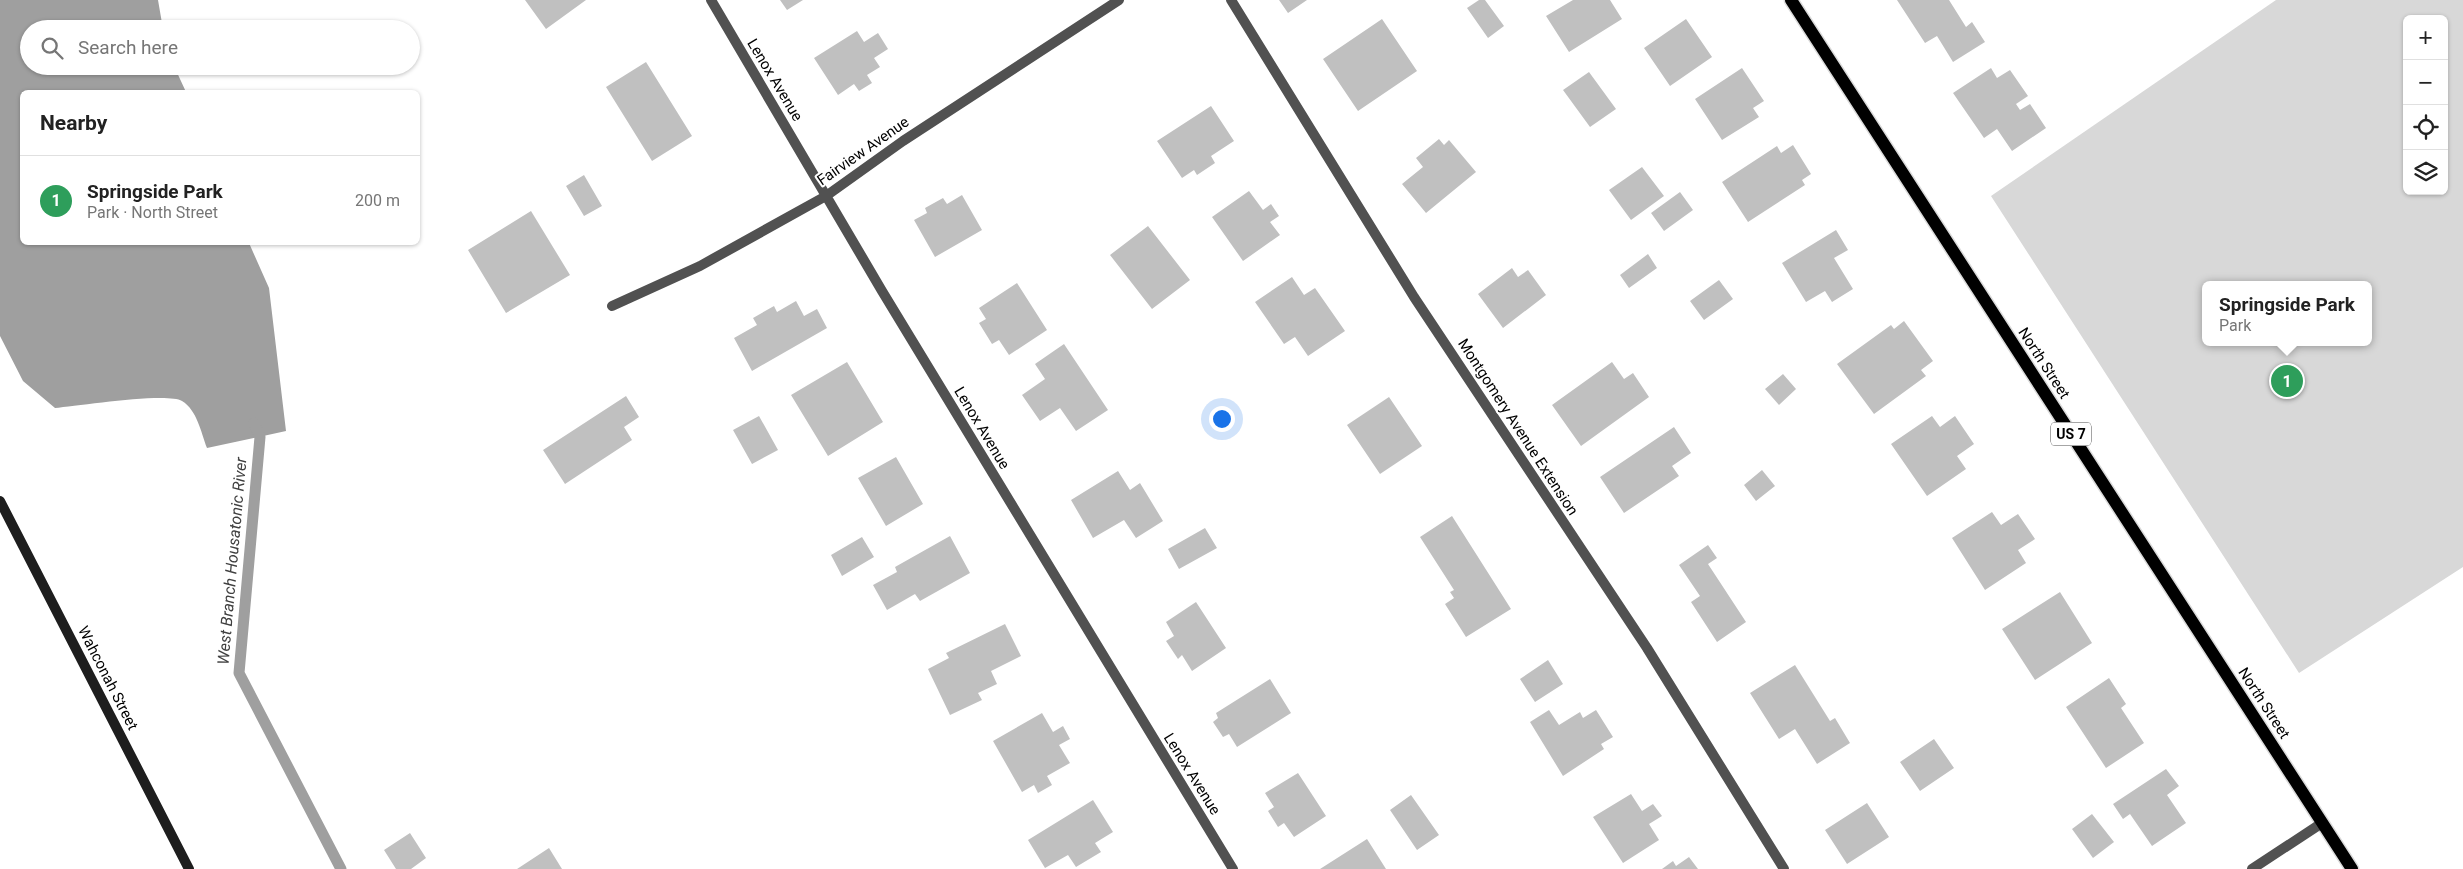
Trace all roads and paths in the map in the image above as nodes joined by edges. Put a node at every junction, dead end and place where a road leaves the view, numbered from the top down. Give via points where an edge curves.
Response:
1 (711, 0) edge
2 (1119, 0) edge
3 (1231, 0) edge
4 (1791, 0) edge
5 (826, 196) junction
6 (612, 306) dead end
7 (0, 501) edge
8 (2322, 822) junction
9 (189, 869) edge
10 (1233, 869) edge
11 (1784, 869) edge
12 (2252, 869) edge
13 (2352, 869) edge

1 - 5 street, Lenox Avenue
2 - 5 street, Fairview Avenue via 903,141
3 - 11 street, Montgomery Avenue Extension via 1414,297 1647,648
4 - 8 main road, North Street / US 7
5 - 6 street, Fairview Avenue via 700,266
5 - 10 street, Lenox Avenue
7 - 9 street, Wahconah Street
8 - 12 street
8 - 13 main road, North Street / US 7

